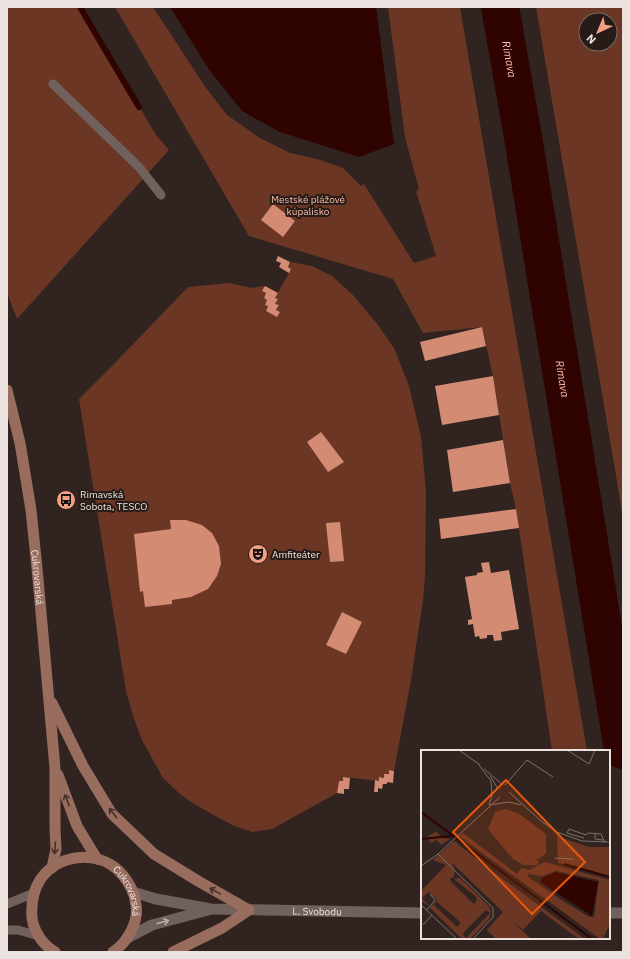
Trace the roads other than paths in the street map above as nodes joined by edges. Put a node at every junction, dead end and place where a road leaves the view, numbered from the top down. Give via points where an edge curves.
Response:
1 (53, 84) dead end
2 (161, 195) dead end
3 (7, 390) edge
4 (49, 698) junction
5 (55, 768) junction
6 (97, 859) junction
7 (52, 868) junction
8 (133, 892) junction
9 (34, 893) junction
10 (7, 904) edge
11 (211, 909) junction
12 (249, 910) junction
13 (421, 913) edge
14 (610, 913) edge
15 (623, 913) edge
16 (7, 930) edge
17 (39, 936) junction
18 (127, 938) junction
19 (51, 950) edge
20 (113, 952) edge
21 (173, 952) edge

1 - 2 lane via 139,167
3 - 4 main road, Cukrovarská via 20,443 31,510
4 - 5 main road, Cukrovarská
12 -> 4 main road via 154,854 112,814 83,766
6 -> 5 main road, Cukrovarská via 77,826
5 -> 7 main road, Cukrovarská via 56,849
6 - 7 main road, Cukrovarská via 82,857 66,860
6 - 8 main road, Cukrovarská via 113,866 125,878
7 - 9 main road, Cukrovarská via 41,879
8 - 11 street
8 - 18 main road, Cukrovarská via 136,908 134,924
9 - 10 lane
9 - 17 main road, Cukrovarská via 31,908 33,923
11 - 12 street, L. Svobodu
18 -> 11 street via 152,925
12 - 13 street, L. Svobodu
12 - 21 main road via 222,928
14 - 15 street
16 - 17 lane via 18,930
17 - 19 main road, Cukrovarská
18 - 20 main road, Cukrovarská

